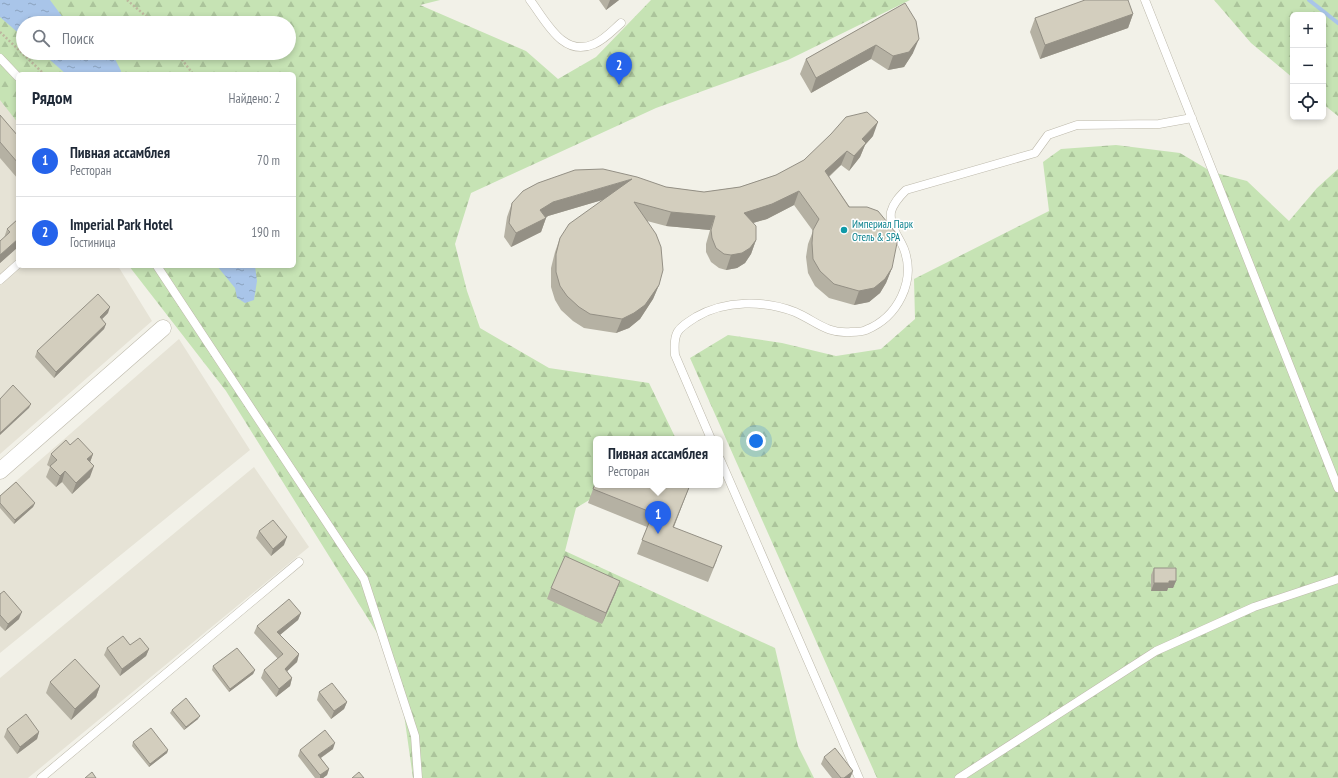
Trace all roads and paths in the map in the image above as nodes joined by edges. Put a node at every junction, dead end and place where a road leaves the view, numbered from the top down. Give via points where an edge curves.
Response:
1 (127, 0) edge
2 (530, 0) edge
3 (1145, 0) edge
4 (146, 16) edge
5 (621, 23) dead end
6 (0, 32) edge
7 (16, 47) edge
8 (0, 58) edge
9 (29, 60) edge
10 (182, 60) edge
11 (42, 72) edge
12 (191, 72) edge
13 (16, 75) edge
14 (1192, 118) junction
15 (16, 266) edge
16 (158, 268) edge
17 (0, 280) edge
18 (163, 328) dead end
19 (710, 436) edge
20 (723, 466) edge
21 (0, 471) edge
22 (1338, 488) edge
23 (299, 562) dead end
24 (1338, 579) edge
25 (41, 778) edge
26 (418, 778) edge
27 (860, 778) edge
28 (959, 778) edge

1 - 4 path
2 - 5 lane via 561,41 572,47 595,44
3 - 14 lane
6 - 7 path
8 - 13 lane
9 - 11 path
10 - 12 path
14 - 19 lane via 1159,124 1077,126 1048,135 1035,153 906,190 891,212 892,225 909,263 908,281 900,302 887,318 866,331 840,333 773,305 741,303 710,309 679,328 674,341 675,355
14 - 22 lane
15 - 17 lane
16 - 26 lane via 364,579 415,736
18 - 21 street
20 - 27 lane
23 - 25 lane
24 - 28 lane via 1254,608 1156,652

